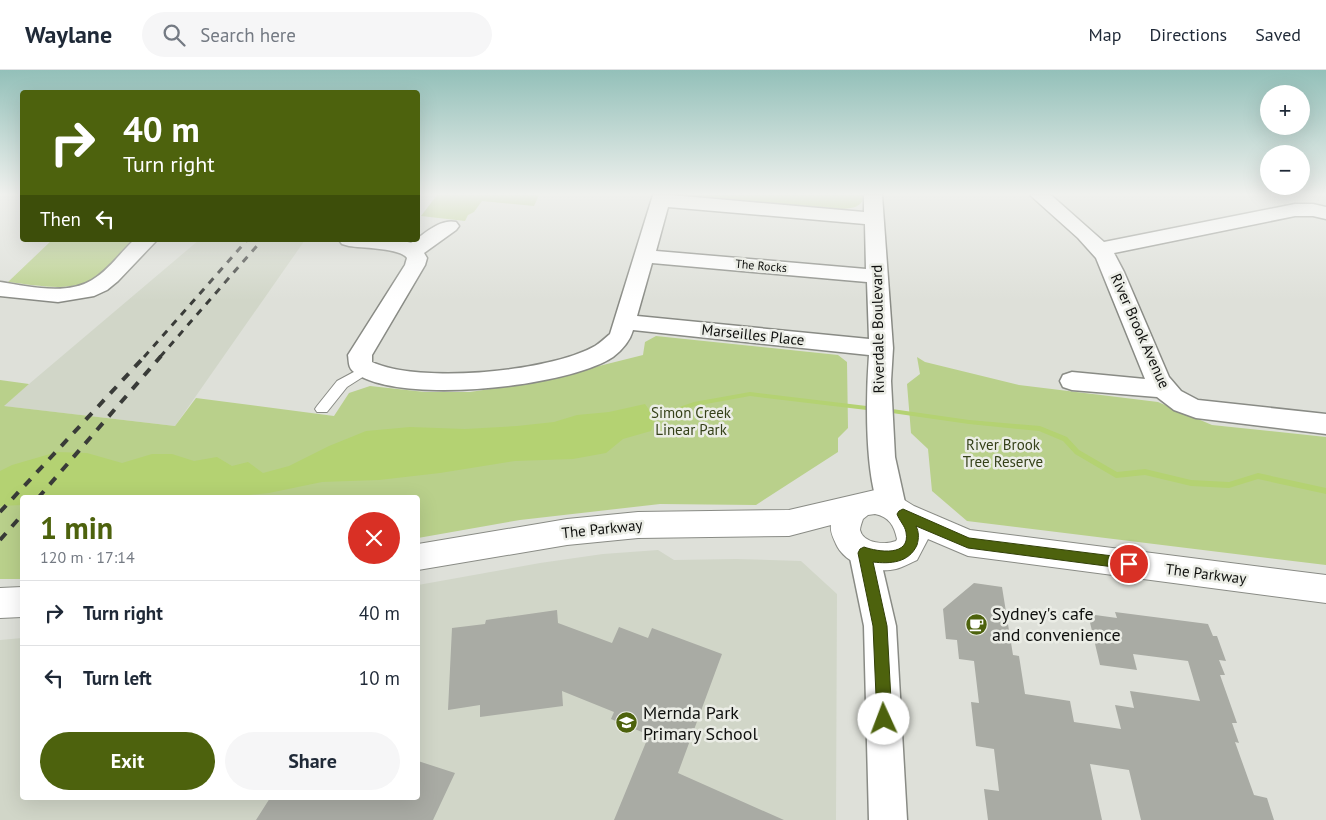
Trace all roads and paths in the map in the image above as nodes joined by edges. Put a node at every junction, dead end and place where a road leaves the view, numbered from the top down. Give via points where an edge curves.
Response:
1 (443, 230) edge
2 (652, 230) edge
3 (874, 230) edge
4 (1079, 230) edge
5 (1195, 230) edge
6 (145, 242) edge
7 (366, 242) edge
8 (1100, 249) junction
9 (413, 251) junction
10 (644, 256) junction
11 (878, 277) junction
12 (0, 289) edge
13 (625, 322) junction
14 (881, 348) junction
15 (365, 370) junction
16 (1072, 381) dead end
17 (1163, 389) junction
18 (322, 409) dead end
19 (1326, 424) edge
20 (879, 508) junction
21 (789, 523) junction
22 (968, 543) junction
23 (878, 552) junction
24 (420, 558) edge
25 (1326, 589) edge
26 (20, 602) edge
27 (0, 603) edge
28 (888, 820) edge

1 - 9 street
2 - 10 street
3 - 11 street, Riverdale Boulevard
4 - 8 street, River Brook Avenue
5 - 8 street
6 - 12 street via 106,281 92,290 61,295
7 - 9 street
8 - 17 street, River Brook Avenue via 1114,272
9 - 15 street via 416,265 362,351 360,362
10 - 11 street, The Rocks
10 - 13 street
11 - 14 street, Riverdale Boulevard
13 - 14 street, Marseilles Place
13 - 15 street via 616,344 609,350 530,374 475,381 432,381 378,376
14 - 20 street, Riverdale Boulevard
15 - 18 lane via 342,384
16 - 17 street
17 - 19 street, River Brook Avenue via 1180,403 1196,410
20 - 21 street, The Parkway
20 - 22 street, The Parkway
20 - 23 street via 912,531 912,540 909,548
20 - 23 street via 849,512 845,528 848,536
21 - 23 street, The Parkway
21 - 24 street, The Parkway via 638,525 548,535
22 - 23 street, The Parkway
22 - 25 street, The Parkway
23 - 28 street
26 - 27 street

